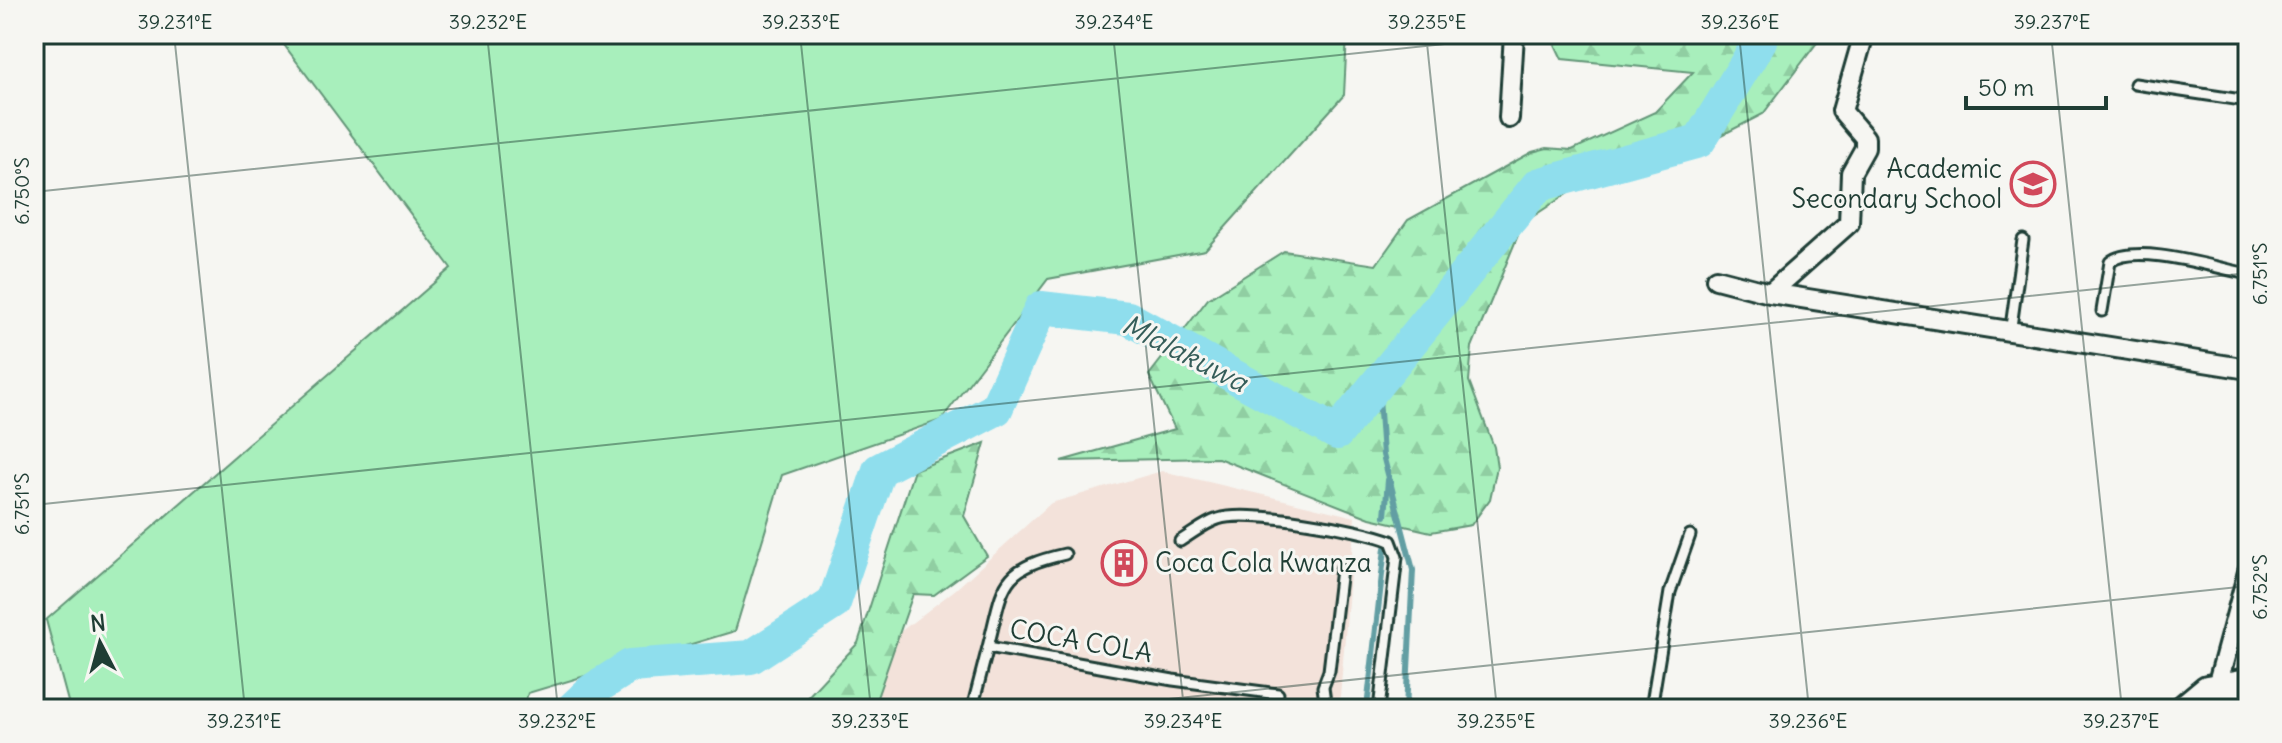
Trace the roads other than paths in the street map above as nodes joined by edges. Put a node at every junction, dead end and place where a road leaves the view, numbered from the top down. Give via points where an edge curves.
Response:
1 (1514, 34) edge
2 (1864, 34) edge
3 (2135, 84) dead end
4 (2248, 101) edge
5 (1509, 118) dead end
6 (2023, 240) dead end
7 (2248, 274) edge
8 (1716, 279) dead end
9 (1770, 293) junction
10 (2102, 311) dead end
11 (2010, 334) junction
12 (2248, 369) edge
13 (1690, 535) dead end
14 (1180, 541) dead end
15 (1065, 554) dead end
16 (1341, 569) dead end
17 (2248, 572) edge
18 (988, 647) junction
19 (2248, 682) edge
20 (2217, 686) junction
21 (1278, 694) dead end
22 (972, 709) edge
23 (1326, 709) edge
24 (1379, 709) edge
25 (1651, 709) edge
26 (2183, 709) edge

1 - 5 street
2 - 9 street via 1842,111 1865,138 1851,173 1849,223
3 - 4 lane
6 - 11 lane
7 - 10 lane via 2138,253 2119,255 2110,262
8 - 9 street
9 - 11 street
11 - 12 street
13 - 25 lane via 1670,592
14 - 24 lane via 1220,518 1267,517 1391,541 1397,552
15 - 18 lane via 1014,572 1003,590
16 - 23 lane via 1323,687
17 - 20 street
18 - 21 lane, COCA COLA
18 - 22 lane, COCA COLA
19 - 20 main road
20 - 26 main road

